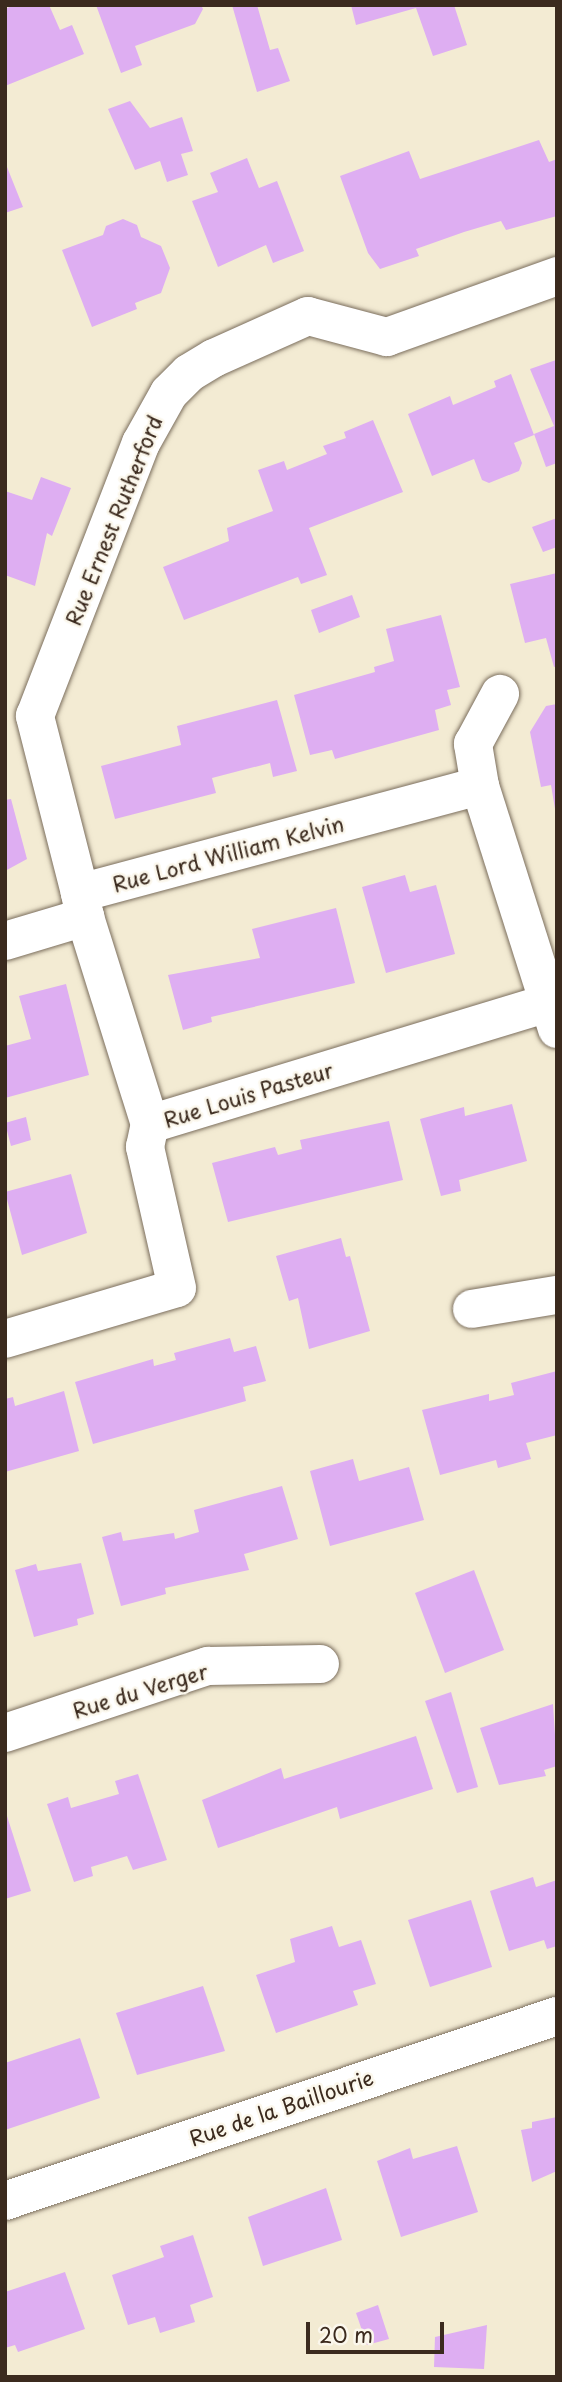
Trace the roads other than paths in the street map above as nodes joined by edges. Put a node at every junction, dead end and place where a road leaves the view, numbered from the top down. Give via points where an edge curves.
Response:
1 (557, 276) edge
2 (500, 694) dead end
3 (480, 786) junction
4 (83, 905) junction
5 (5, 941) edge
6 (554, 1010) edge
7 (150, 1124) junction
8 (557, 1295) edge
9 (472, 1309) dead end
10 (5, 1339) edge
11 (320, 1664) dead end
12 (5, 1732) edge
13 (557, 2016) edge
14 (5, 2201) edge

1 - 4 street, Rue Ernest Rutherford via 387,337 308,316 214,358 189,373 169,393 141,443 35,716
2 - 3 street via 473,744
3 - 4 street, Rue Lord William Kelvin
3 - 6 street
4 - 5 street, Rue Lord William Kelvin
4 - 7 street, Rue Ernest Rutherford
6 - 7 street, Rue Louis Pasteur
7 - 10 street, Rue Louis Pasteur via 145,1147 177,1288
8 - 9 street
11 - 12 street, Rue du Verger via 208,1666
13 - 14 street, Rue de la Baillourie

